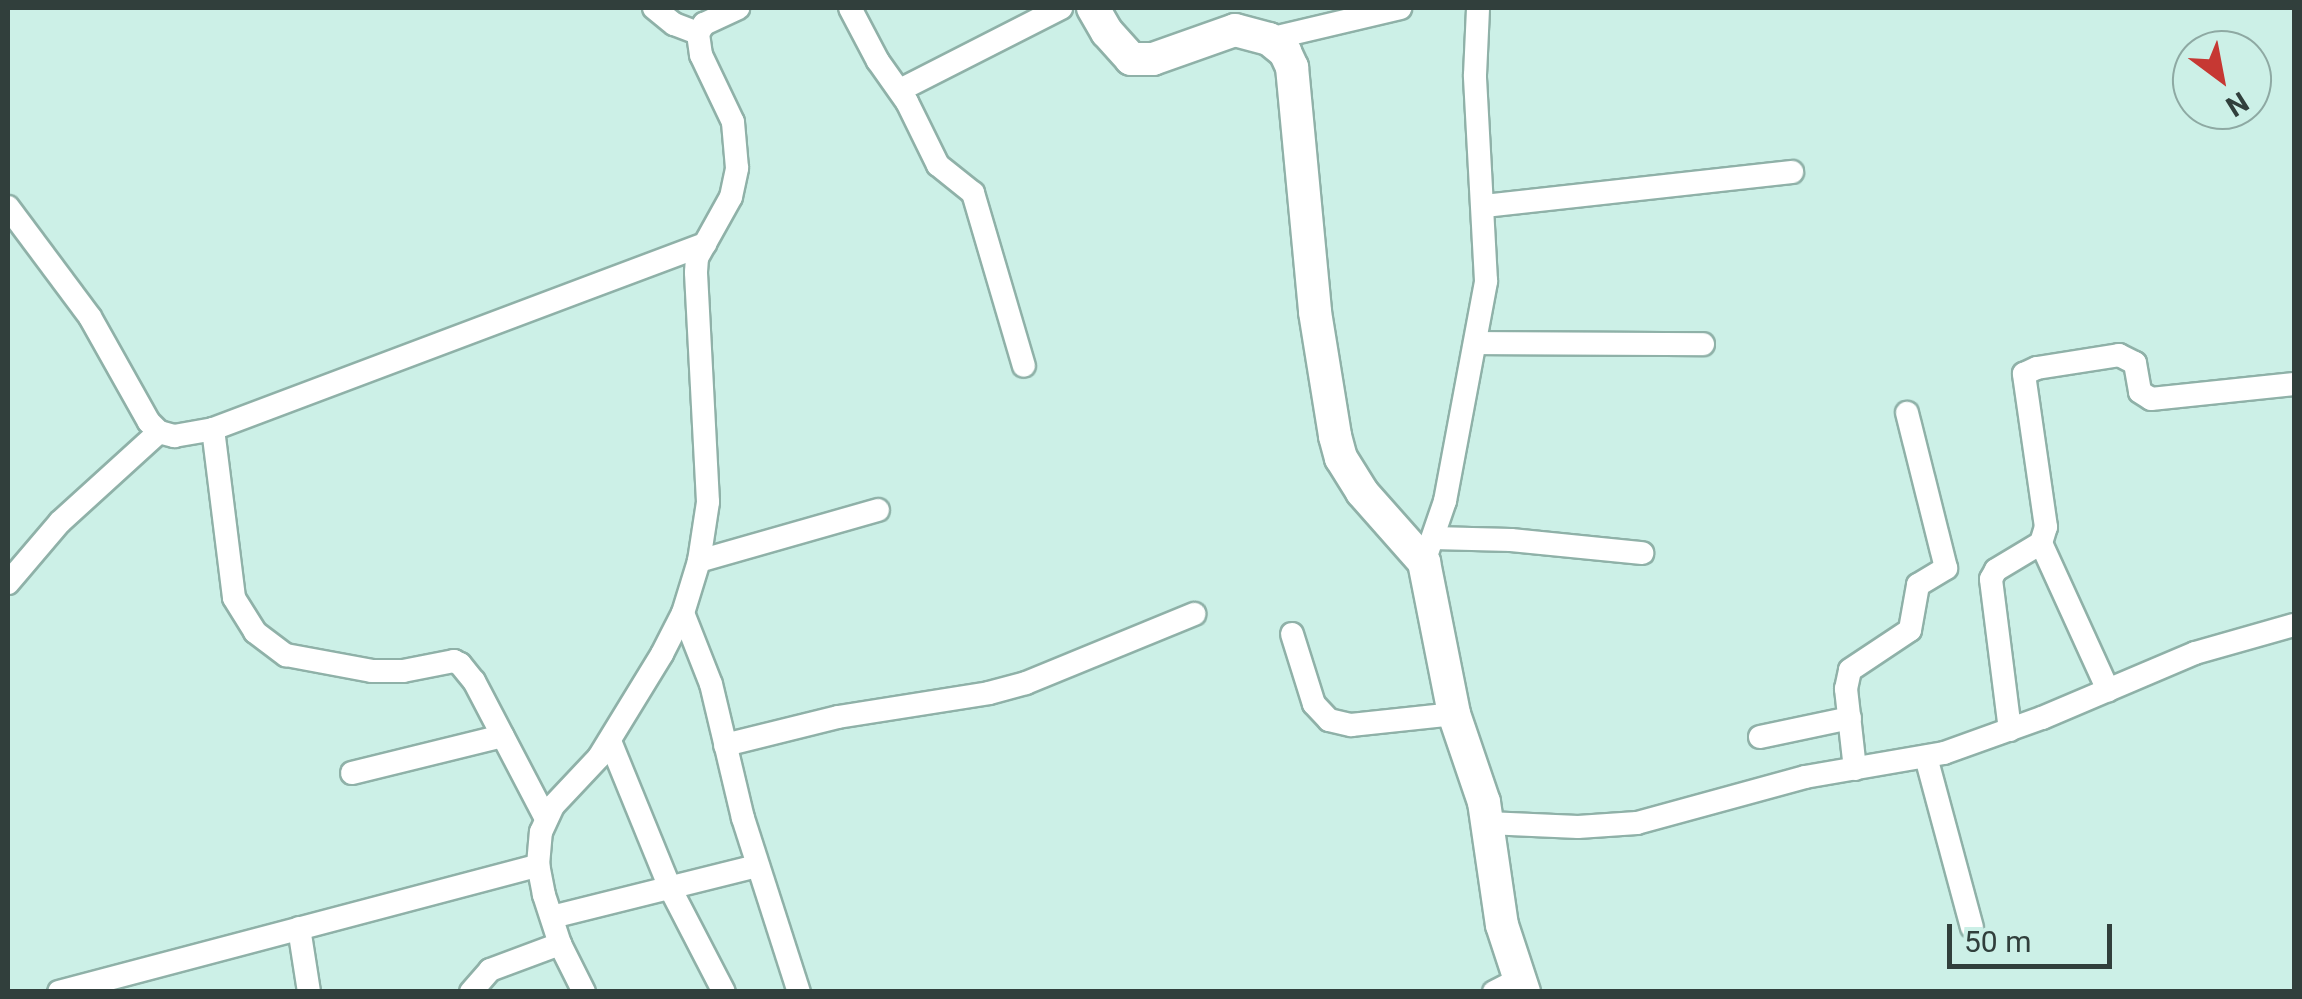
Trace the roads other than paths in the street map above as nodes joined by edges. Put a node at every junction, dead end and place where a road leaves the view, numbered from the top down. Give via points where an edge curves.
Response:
1 (654, 8) edge
2 (739, 8) edge
3 (850, 8) edge
4 (1061, 8) edge
5 (1094, 8) edge
6 (1400, 8) edge
7 (1478, 8) edge
8 (698, 33) junction
9 (1269, 39) junction
10 (900, 90) junction
11 (1792, 172) dead end
12 (1484, 206) junction
13 (8, 207) edge
14 (705, 244) junction
15 (1476, 343) junction
16 (1703, 344) dead end
17 (1024, 366) dead end
18 (2294, 384) edge
19 (1907, 413) dead end
20 (213, 429) junction
21 (158, 432) junction
22 (878, 510) dead end
23 (2041, 542) junction
24 (1429, 550) junction
25 (1642, 553) dead end
26 (700, 561) junction
27 (8, 583) edge
28 (683, 613) junction
29 (1194, 614) dead end
30 (2294, 625) edge
31 (1292, 634) dead end
32 (2108, 690) junction
33 (1454, 714) junction
34 (1850, 718) junction
35 (2010, 730) junction
36 (503, 736) junction
37 (1760, 737) dead end
38 (610, 740) junction
39 (725, 745) junction
40 (1926, 757) junction
41 (1855, 769) junction
42 (352, 773) dead end
43 (546, 819) junction
44 (1487, 822) junction
45 (538, 865) junction
46 (758, 866) junction
47 (670, 888) junction
48 (552, 917) junction
49 (1972, 927) dead end
50 (299, 928) junction
51 (560, 944) junction
52 (1512, 987) edge
53 (58, 992) edge
54 (309, 992) edge
55 (471, 992) edge
56 (584, 992) edge
57 (724, 992) edge
58 (799, 992) edge

1 - 8 street
2 - 8 street
3 - 10 street
4 - 10 street
5 - 9 street via 1132,59 1154,59 1234,30
6 - 9 street
7 - 12 street via 1475,75
8 - 14 street via 733,122 737,168 731,198
9 - 24 street via 1292,67 1334,436 1362,492
10 - 17 street via 938,166 973,193
11 - 12 street
12 - 15 street via 1486,281
13 - 21 street via 90,318
14 - 20 street
14 - 26 street via 696,272 708,502
15 - 16 street
15 - 24 street
18 - 23 street via 2151,399 2140,392 2135,364 2126,356 2029,370 2022,378 2041,472
19 - 34 street via 1946,568 1918,585 1910,630 1850,670
20 - 21 street via 192,436
20 - 36 street via 234,598 256,632 286,655 372,670 454,661 474,681
21 - 27 street via 60,522
22 - 26 street
23 - 32 street
23 - 35 street via 1991,579
24 - 25 street via 1511,540
24 - 33 street
26 - 28 street
28 - 38 street
28 - 39 street
29 - 39 street via 1026,683
30 - 32 street via 2195,653
31 - 33 street via 1314,704 1329,720 1351,725
32 - 35 street
33 - 44 street
34 - 37 street
34 - 41 street
35 - 40 street
36 - 42 street
36 - 43 street
38 - 43 street
38 - 47 street
39 - 46 street
40 - 41 street
40 - 49 street
41 - 44 street via 1637,823
43 - 45 street
44 - 52 street
45 - 48 street
45 - 50 street
46 - 47 street
46 - 58 street
47 - 48 street
47 - 57 street
48 - 51 street
50 - 53 street
50 - 54 street
51 - 55 street via 490,970
51 - 56 street

